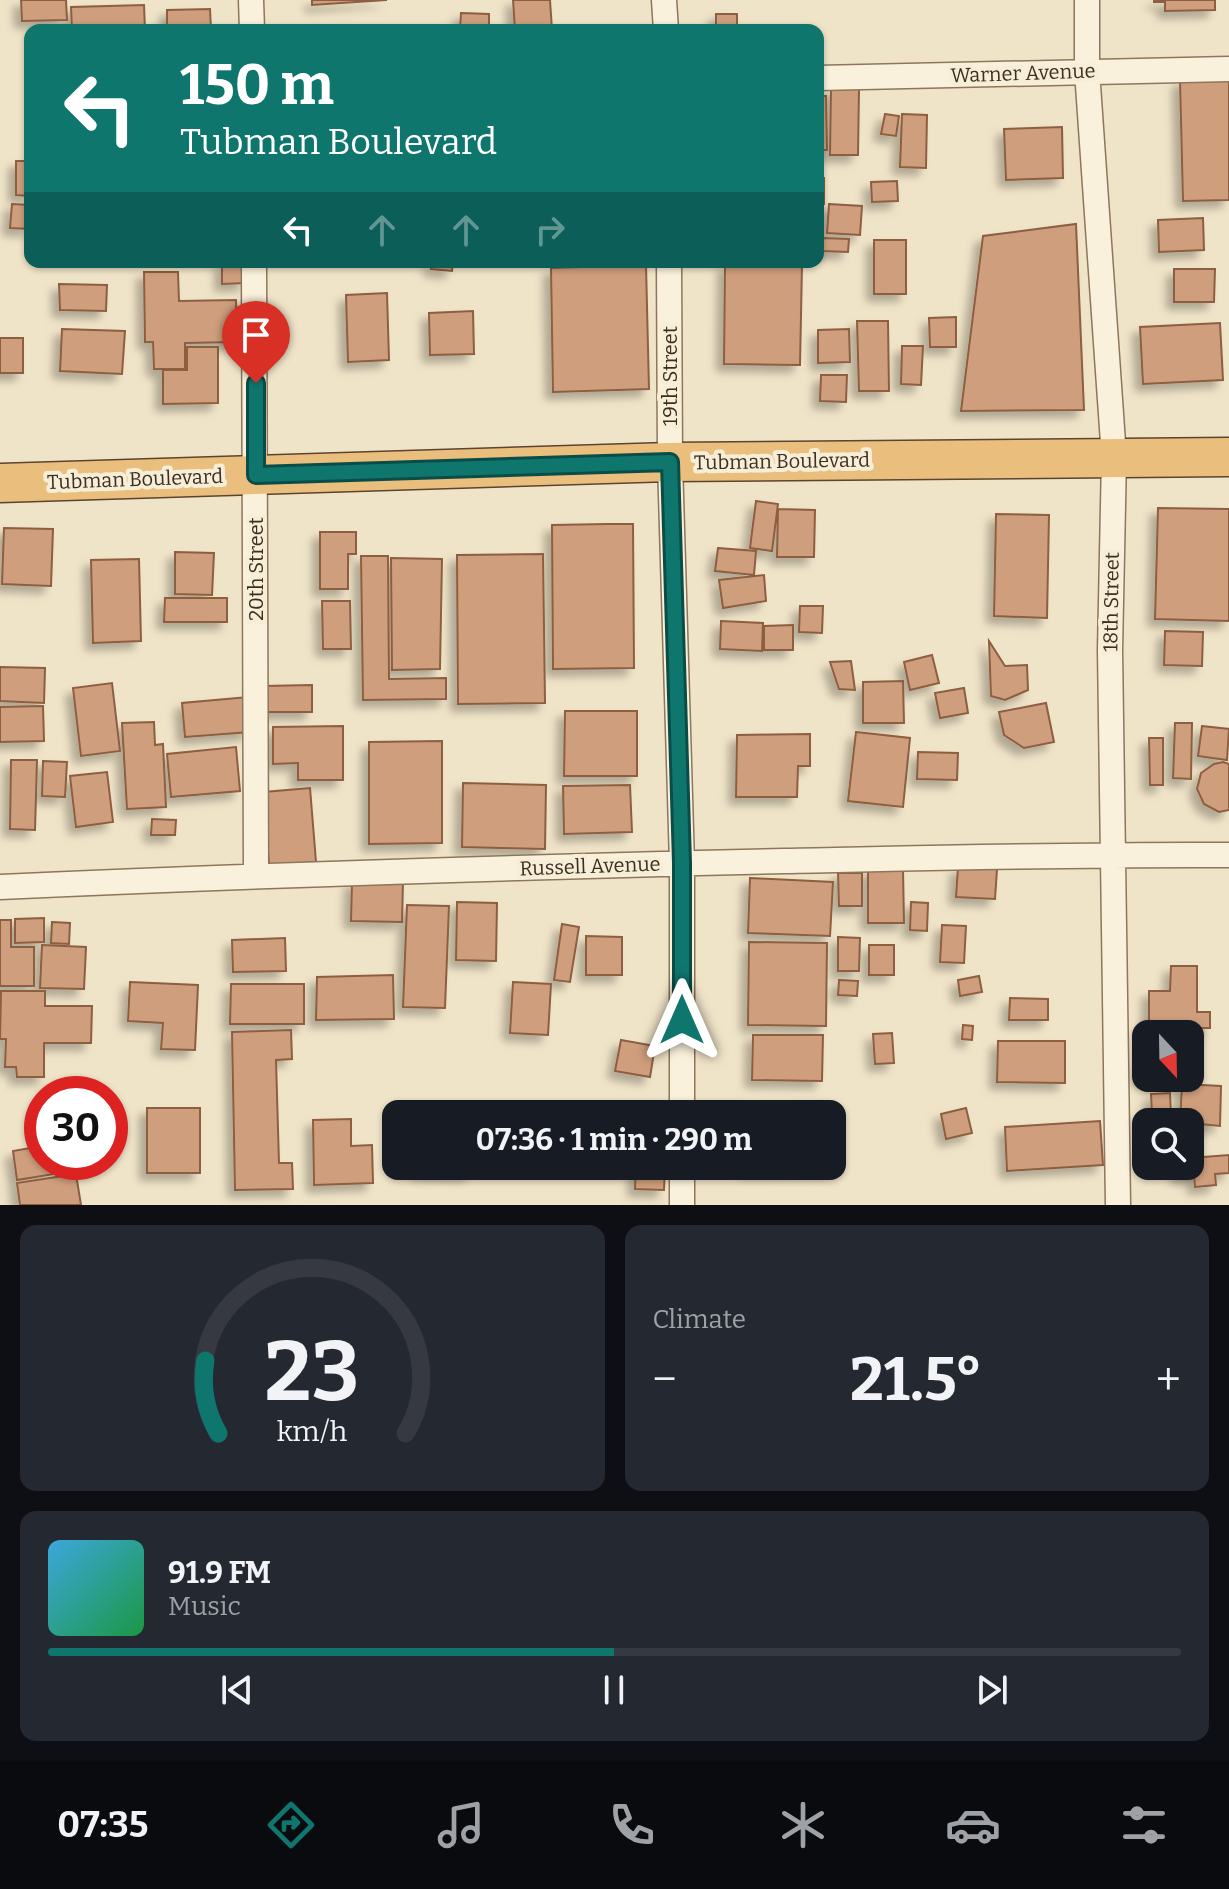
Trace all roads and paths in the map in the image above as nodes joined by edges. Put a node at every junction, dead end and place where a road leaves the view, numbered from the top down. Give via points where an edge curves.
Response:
1 (251, 0) edge
2 (664, 0) edge
3 (1087, 0) edge
4 (252, 24) edge
5 (666, 24) edge
6 (1229, 69) edge
7 (1087, 71) junction
8 (824, 78) edge
9 (254, 268) edge
10 (669, 268) edge
11 (1114, 457) junction
12 (1229, 457) edge
13 (670, 462) junction
14 (256, 475) junction
15 (0, 483) edge
16 (1111, 854) junction
17 (1229, 855) edge
18 (682, 863) junction
19 (256, 875) junction
20 (0, 887) edge
21 (682, 1100) edge
22 (682, 1180) edge
23 (682, 1205) edge
24 (1118, 1205) edge

1 - 4 street
2 - 5 street
3 - 7 street, 18th Street
6 - 7 street, Warner Avenue
7 - 8 street, Warner Avenue
7 - 11 street, 18th Street
9 - 14 street, 20th Street
10 - 13 street, 19th Street
11 - 12 highway, Tubman Boulevard
11 - 13 highway, Tubman Boulevard
11 - 16 street, 18th Street
13 - 14 highway, Tubman Boulevard
13 - 18 street, 19th Street
14 - 15 highway, Tubman Boulevard
14 - 19 street, 20th Street
16 - 17 street, Russell Avenue
16 - 18 street, Russell Avenue
16 - 24 street, 18th Street
18 - 19 street, Russell Avenue
18 - 21 street, 19th Street
19 - 20 street, Russell Avenue
22 - 23 street

